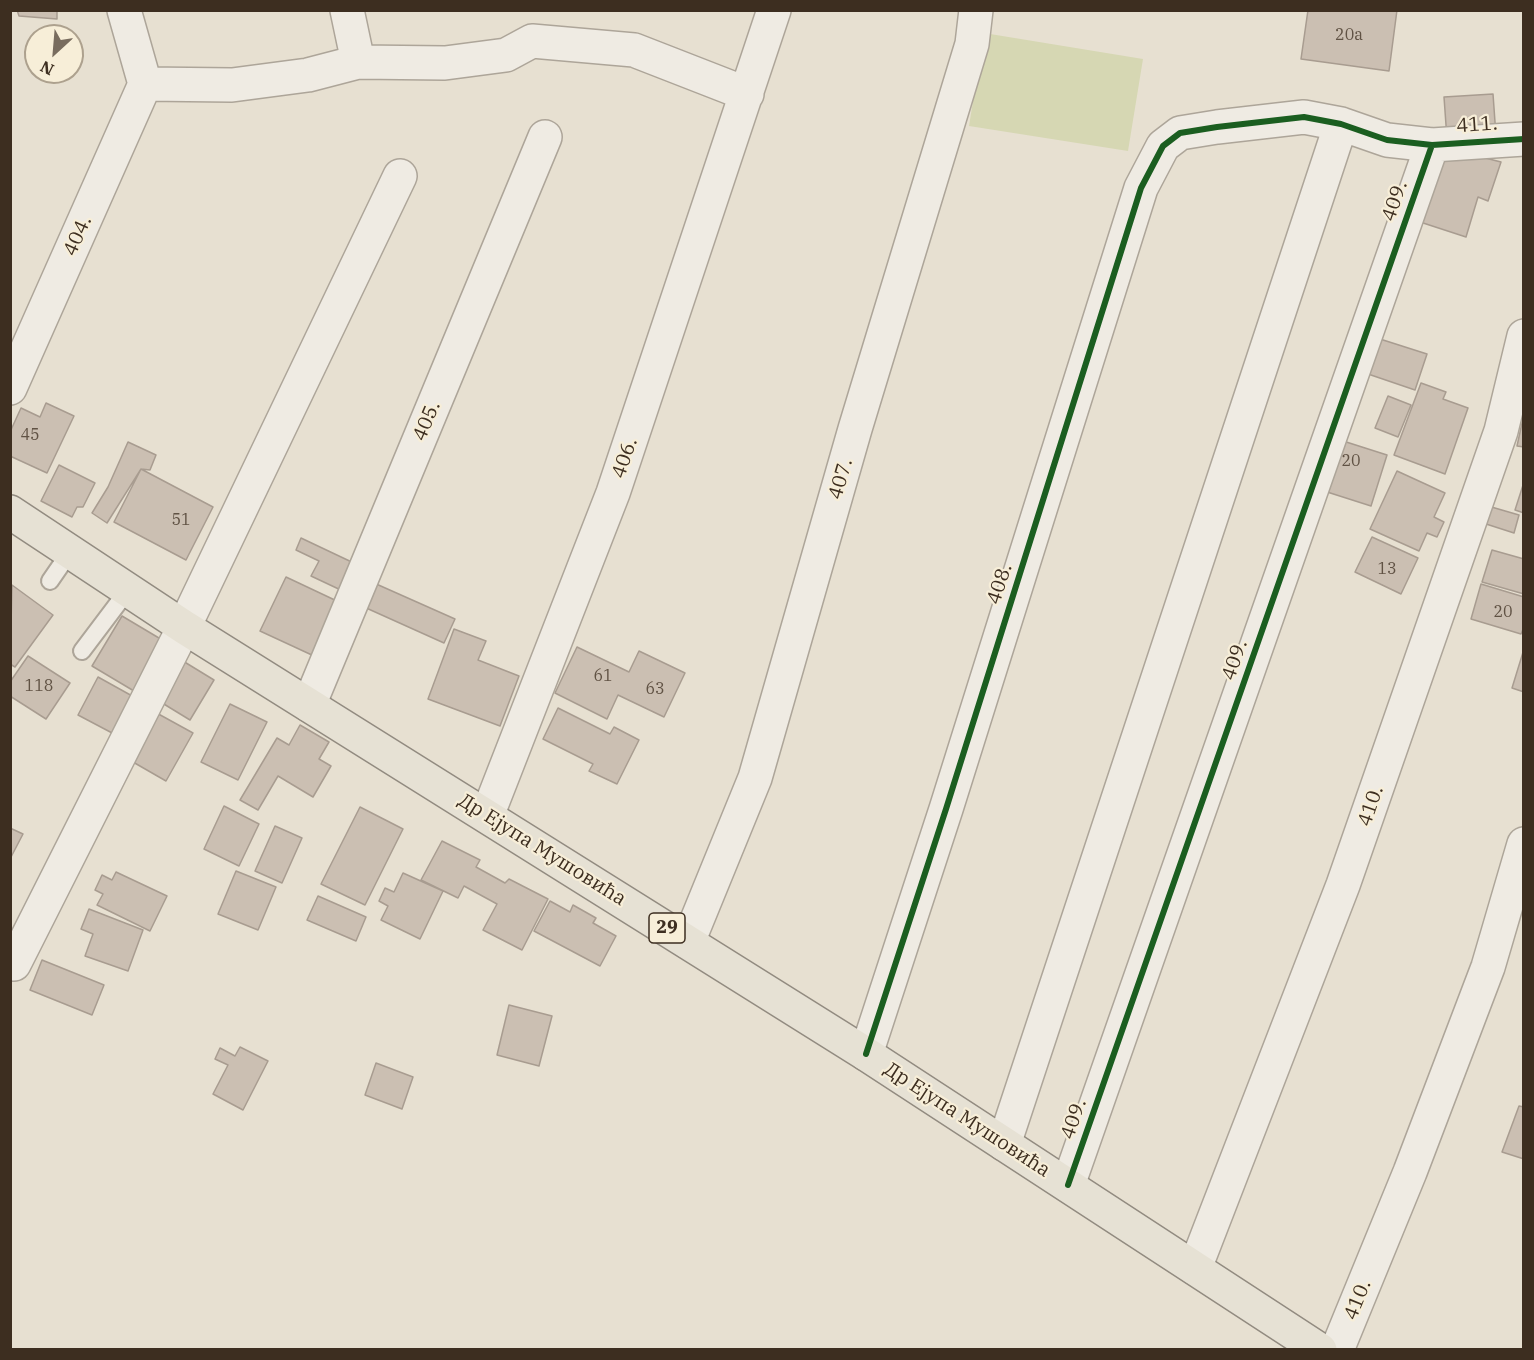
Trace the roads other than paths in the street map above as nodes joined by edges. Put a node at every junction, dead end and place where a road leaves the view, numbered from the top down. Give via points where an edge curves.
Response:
1 (124, 10) edge
2 (347, 10) edge
3 (774, 10) edge
4 (976, 10) edge
5 (358, 62) junction
6 (145, 84) junction
7 (747, 94) junction
8 (1341, 124) junction
9 (1180, 134) joint
10 (545, 137) dead end
11 (1524, 139) edge
12 (1432, 145) junction
13 (400, 176) dead end
14 (1524, 336) edge
15 (10, 388) edge
16 (14, 523) edge
17 (70, 552) junction
18 (50, 581) dead end
19 (128, 590) junction
20 (184, 627) junction
21 (82, 651) dead end
22 (309, 705) junction
23 (488, 816) junction
24 (1524, 844) edge
25 (688, 942) junction
26 (14, 964) dead end
27 (866, 1054) junction
28 (1004, 1144) junction
29 (1068, 1185) junction
30 (1196, 1268) junction
31 (1320, 1350) edge
32 (1337, 1350) edge

1 - 6 street
2 - 5 street
3 - 7 street, 406.
4 - 25 street, 407. via 972,44 855,429 755,778
5 - 6 street via 308,75 232,85
5 - 7 street via 445,63 506,55 532,41 634,50
6 - 15 street, 404.
7 - 23 street, 406. via 613,493
8 - 9 street, 411. via 1304,117
8 - 12 street, 411. via 1387,140
8 - 28 street
9 - 27 street, 408. via 1163,146 1141,188
10 - 22 street, 405.
11 - 12 street, 411.
12 - 29 street, 409.
13 - 20 street
14 - 30 street, 410. via 1500,431 1343,885
16 - 17 main road, Др Ејупа Мушовића / 29
17 - 18 lane
17 - 19 main road, Др Ејупа Мушовића / 29
19 - 20 main road, Др Ејупа Мушовића / 29
19 - 21 lane
20 - 22 main road, Др Ејупа Мушовића / 29
20 - 26 street
22 - 23 main road, Др Ејупа Мушовића / 29
23 - 25 main road, Др Ејупа Мушовића / 29
24 - 32 street, 410. via 1488,967
25 - 27 main road, Др Ејупа Мушовића / 29
27 - 28 main road, Др Ејупа Мушовића / 29
28 - 29 main road, Др Ејупа Мушовића / 29
29 - 30 main road, Др Ејупа Мушовића / 29
30 - 31 main road, Др Ејупа Мушовића / 29

